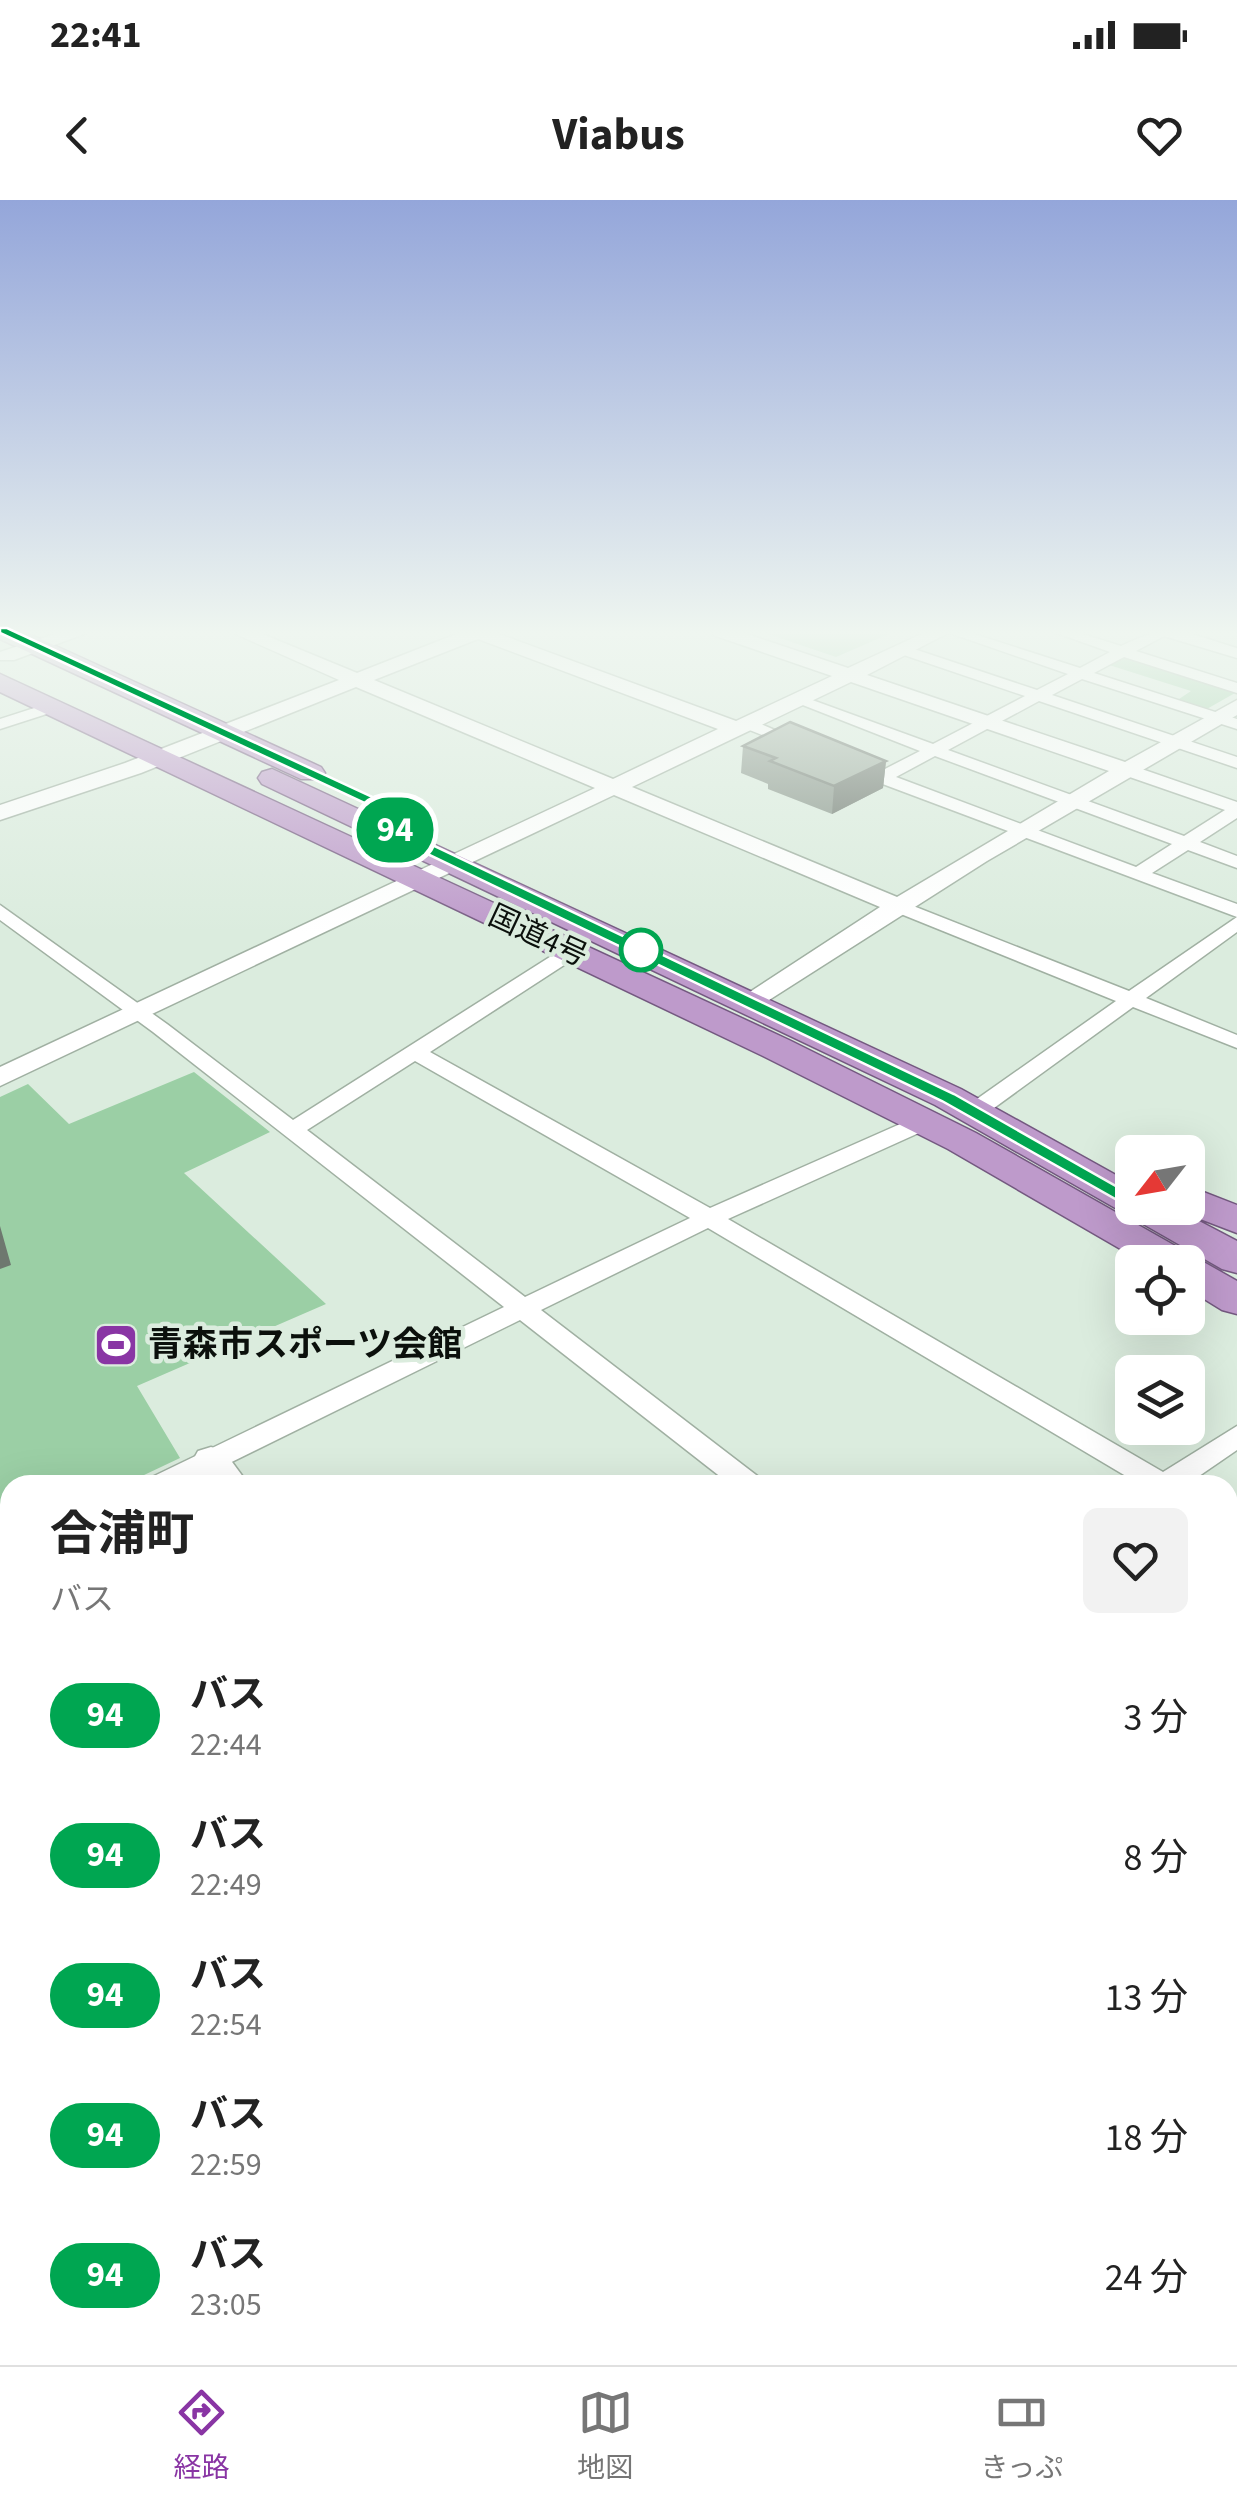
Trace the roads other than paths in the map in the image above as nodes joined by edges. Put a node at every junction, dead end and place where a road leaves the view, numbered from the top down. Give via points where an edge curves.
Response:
1 (107, 732) edge
2 (170, 732) edge
3 (483, 732) edge
4 (728, 732) edge
5 (760, 732) edge
6 (885, 732) edge
7 (968, 732) edge
8 (1016, 732) edge
9 (1145, 732) edge
10 (1200, 732) edge
11 (224, 733) joint
12 (1175, 742) junction
13 (196, 744) junction
14 (813, 749) edge
15 (934, 750) junction
16 (161, 757) junction
17 (842, 761) edge
18 (1237, 763) edge
19 (1127, 770) junction
20 (881, 778) junction
21 (612, 786) junction
22 (1074, 800) junction
23 (1237, 809) edge
24 (0, 813) edge
25 (1021, 831) junction
26 (397, 834) junction
27 (1186, 842) junction
28 (456, 862) junction
29 (1237, 862) edge
30 (1138, 874) junction
31 (421, 880) junction
32 (898, 906) junction
33 (1237, 911) edge
34 (0, 912) edge
35 (1237, 923) edge
36 (571, 952) junction
37 (1129, 1000) junction
38 (749, 1001) junction
39 (140, 1014) junction
40 (1237, 1042) edge
41 (413, 1051) junction
42 (0, 1078) edge
43 (975, 1112) junction
44 (924, 1122) junction
45 (292, 1130) junction
46 (1036, 1146) junction
47 (1115, 1173) edge
48 (1115, 1190) edge
49 (1205, 1206) edge
50 (709, 1218) junction
51 (1237, 1220) edge
52 (1176, 1225) edge
53 (1143, 1245) edge
54 (1237, 1259) edge
55 (1205, 1281) edge
56 (1237, 1300) edge
57 (522, 1310) junction
58 (1237, 1436) edge
59 (221, 1473) edge
60 (737, 1475) edge
61 (1147, 1475) edge
62 (1179, 1475) edge

1 - 16 highway, 国道4号
2 - 13 highway, 国道4号
3 - 21 street
4 - 21 street
5 - 14 street
6 - 15 street
7 - 15 street
8 - 19 street
9 - 12 street
10 - 12 street
11 - 13 street
11 - 26 highway via 383,807
12 - 18 street
12 - 19 street
13 - 16 street
13 - 26 highway, 国道4号
15 - 20 street
15 - 22 street
16 - 24 street
16 - 31 highway, 国道4号
17 - 20 street
19 - 22 street
19 - 23 street
20 - 25 street
21 - 28 street
21 - 32 street
22 - 25 street
22 - 27 street
23 - 27 street
25 - 30 street
25 - 32 street
26 - 28 highway, 国道4号
27 - 29 street
27 - 30 street
28 - 31 street
28 - 38 highway, 国道4号
30 - 33 street
31 - 36 highway, 国道4号
31 - 39 street
32 - 37 street
32 - 38 street
34 - 39 street
35 - 37 street
36 - 41 street
36 - 44 highway, 国道4号
37 - 40 street
37 - 43 street
38 - 43 highway, 国道4号
39 - 42 street
39 - 45 street
41 - 45 street
41 - 50 street
43 - 46 highway, 国道4号
44 - 50 street
44 - 53 highway, 国道4号
45 - 57 street
46 - 47 highway
46 - 48 highway, 国道4号
49 - 51 highway
50 - 57 street
50 - 61 street
52 - 54 highway
55 - 56 highway
57 - 59 street
57 - 60 street
58 - 62 street

